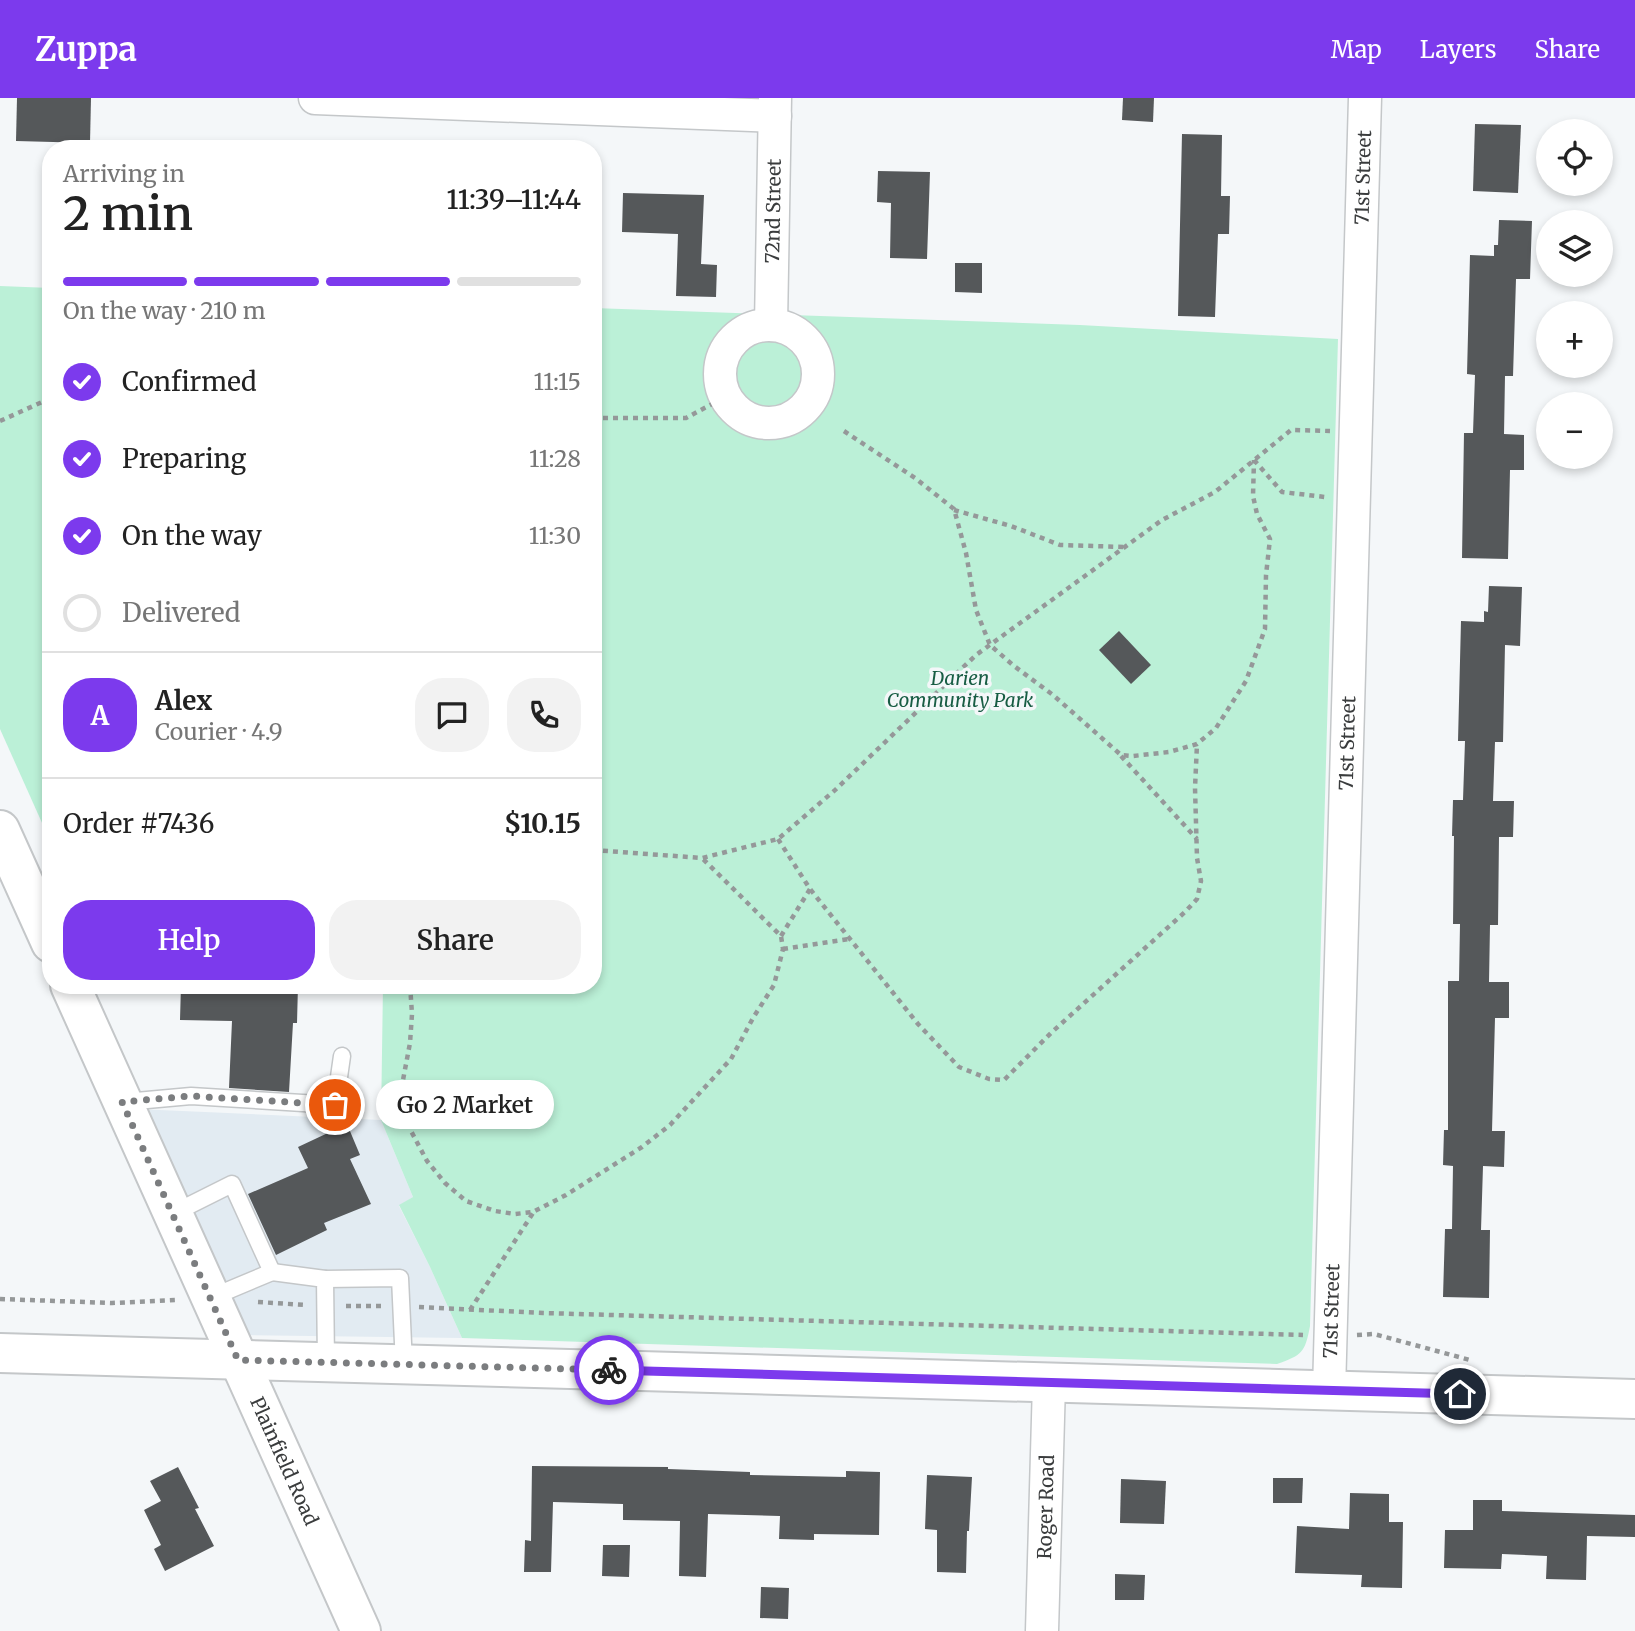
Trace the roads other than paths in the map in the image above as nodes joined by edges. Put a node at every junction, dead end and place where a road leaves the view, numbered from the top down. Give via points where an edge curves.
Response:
1 (314, 98) edge
2 (1366, 98) edge
3 (775, 107) edge
4 (771, 325) junction
5 (0, 830) edge
6 (9, 873) edge
7 (42, 928) edge
8 (74, 994) edge
9 (342, 1056) dead end
10 (122, 1102) junction
11 (173, 1214) junction
12 (272, 1272) junction
13 (325, 1279) junction
14 (193, 1299) junction
15 (0, 1353) edge
16 (238, 1360) junction
17 (326, 1362) junction
18 (404, 1365) junction
19 (1049, 1383) junction
20 (1329, 1391) junction
21 (1635, 1399) edge
22 (360, 1631) edge
23 (1042, 1631) edge

1 - 3 street
2 - 20 street, 71st Street
3 - 4 street, 72nd Street
4 - 4 street via 754,327 727,347 720,380 735,410 766,424 795,416 807,405 818,377 810,347 786,328
5 - 6 street
6 - 7 street
8 - 10 street, Plainfield Road
9 - 10 lane via 335,1105 191,1096
10 - 11 street, Plainfield Road
11 - 12 lane via 232,1184
11 - 14 street, Plainfield Road
12 - 13 lane
12 - 14 lane
13 - 17 lane
13 - 18 lane via 400,1278
14 - 16 street, Plainfield Road
15 - 16 street
16 - 17 street
16 - 22 street, Plainfield Road
17 - 18 street
18 - 19 street
19 - 20 street
19 - 23 street, Roger Road
20 - 21 street

